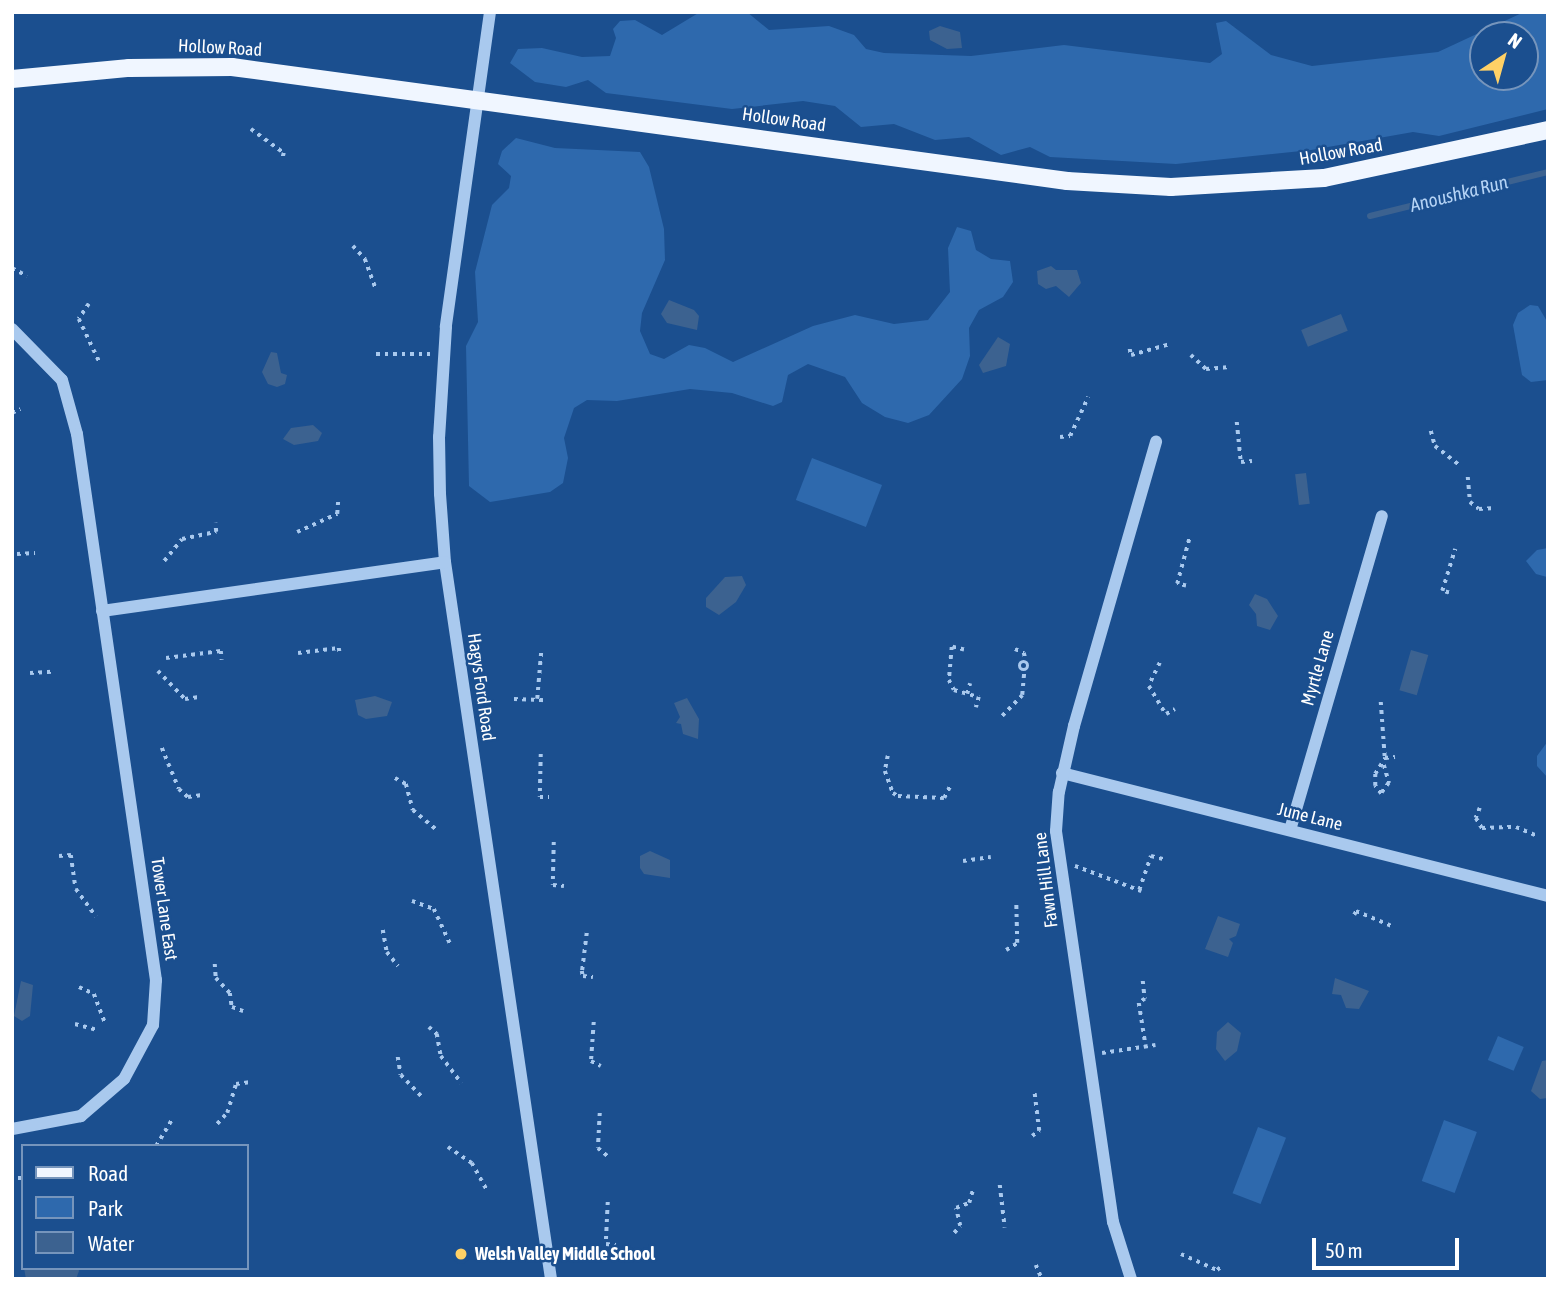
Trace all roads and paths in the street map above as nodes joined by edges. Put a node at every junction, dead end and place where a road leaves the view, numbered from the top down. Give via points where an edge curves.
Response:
1 (489, 12) edge
2 (12, 79) edge
3 (478, 98) junction
4 (251, 130) dead end
5 (1548, 130) edge
6 (282, 161) dead end
7 (353, 246) dead end
8 (12, 268) edge
9 (27, 276) dead end
10 (375, 287) dead end
11 (89, 304) dead end
12 (12, 329) edge
13 (1170, 344) dead end
14 (1130, 349) dead end
15 (376, 354) dead end
16 (444, 354) junction
17 (1191, 355) dead end
18 (99, 361) dead end
19 (1227, 367) dead end
20 (1088, 397) dead end
21 (20, 410) dead end
22 (12, 413) edge
23 (1237, 422) dead end
24 (1431, 431) dead end
25 (1060, 437) dead end
26 (1156, 442) dead end
27 (1252, 461) dead end
28 (1459, 465) dead end
29 (1468, 477) dead end
30 (338, 498) dead end
31 (1495, 508) dead end
32 (1382, 516) dead end
33 (215, 523) dead end
34 (297, 532) dead end
35 (1189, 540) dead end
36 (1455, 549) dead end
37 (35, 553) dead end
38 (17, 554) dead end
39 (163, 561) dead end
40 (445, 562) junction
41 (1186, 586) dead end
42 (1449, 593) dead end
43 (102, 611) junction
44 (1015, 649) dead end
45 (964, 650) dead end
46 (541, 651) dead end
47 (298, 653) dead end
48 (340, 654) dead end
49 (166, 657) dead end
50 (222, 660) dead end
51 (1160, 663) dead end
52 (158, 671) dead end
53 (52, 672) dead end
54 (30, 673) dead end
55 (970, 683) dead end
56 (967, 694) junction
57 (199, 698) dead end
58 (514, 699) dead end
59 (537, 699) junction
60 (547, 700) dead end
61 (1381, 702) dead end
62 (976, 708) dead end
63 (1175, 709) dead end
64 (1002, 716) dead end
65 (162, 747) dead end
66 (541, 754) dead end
67 (888, 756) dead end
68 (1395, 757) dead end
69 (1385, 758) junction
70 (1384, 765) junction
71 (1062, 773) junction
72 (395, 778) dead end
73 (950, 786) dead end
74 (202, 795) dead end
75 (549, 797) dead end
76 (1480, 808) dead end
77 (1290, 830) junction
78 (438, 831) dead end
79 (1535, 835) dead end
80 (554, 842) dead end
81 (59, 856) dead end
82 (991, 857) dead end
83 (1167, 860) dead end
84 (963, 861) dead end
85 (1059, 863) junction
86 (564, 886) dead end
87 (1548, 896) edge
88 (412, 901) dead end
89 (1016, 903) dead end
90 (1354, 915) dead end
91 (96, 917) dead end
92 (1394, 927) dead end
93 (383, 930) dead end
94 (587, 933) dead end
95 (450, 944) dead end
96 (1006, 950) dead end
97 (215, 964) dead end
98 (398, 966) dead end
99 (593, 977) dead end
100 (1143, 982) dead end
101 (79, 987) dead end
102 (243, 1011) dead end
103 (594, 1022) dead end
104 (105, 1023) dead end
105 (75, 1024) dead end
106 (429, 1027) dead end
107 (98, 1030) dead end
108 (1155, 1045) dead end
109 (1146, 1047) junction
110 (1088, 1055) junction
111 (398, 1058) dead end
112 (601, 1066) dead end
113 (251, 1082) dead end
114 (461, 1083) dead end
115 (1034, 1090) dead end
116 (421, 1096) dead end
117 (600, 1113) dead end
118 (172, 1119) dead end
119 (217, 1124) dead end
120 (12, 1129) edge
121 (1032, 1136) dead end
122 (157, 1144) edge
123 (448, 1147) dead end
124 (610, 1158) dead end
125 (1000, 1185) dead end
126 (973, 1189) dead end
127 (486, 1190) dead end
128 (608, 1202) dead end
129 (1004, 1228) dead end
130 (954, 1233) dead end
131 (616, 1245) dead end
132 (1181, 1254) dead end
133 (1036, 1265) dead end
134 (1222, 1266) dead end
135 (551, 1279) edge
136 (1042, 1279) edge
137 (1131, 1279) edge

1 - 3 street, Hagys Ford Road
2 - 3 main road, Hollow Road via 129,68 220,67
3 - 5 main road, Hollow Road via 1067,181 1171,187 1324,178
3 - 16 street, Hagys Ford Road
4 - 6 path via 284,153
7 - 10 path via 365,259
8 - 9 path
11 - 18 path via 79,319
12 - 43 street, Tower Lane East via 62,380 77,434
13 - 14 path via 1131,355
15 - 16 path
16 - 40 street, Hagys Ford Road via 439,437
17 - 19 path via 1206,369
20 - 25 path via 1070,436
21 - 22 path
23 - 27 path via 1241,462
24 - 28 path via 1435,446
26 - 71 street, Fawn Hill Lane
29 - 31 path via 1470,502 1479,509
30 - 34 path via 337,514
32 - 77 street, Myrtle Lane
33 - 39 path via 216,532 183,539
35 - 41 path via 1177,584
36 - 42 path via 1442,592
37 - 38 path
40 - 43 street
40 - 135 street, Hagys Ford Road
43 - 120 street, Tower Lane East via 156,979 153,1026 124,1079 96,1106 55,1124
44 - 64 path via 1024,653 1026,661 1020,665 1024,670 1022,695
45 - 56 path via 953,647 949,680 954,690
46 - 59 path
47 - 48 path via 339,648
49 - 50 path via 221,651
51 - 63 path via 1149,686 1166,714
52 - 57 path via 185,699
53 - 54 path
55 - 56 path
56 - 62 path via 979,697
58 - 59 path
59 - 60 path
61 - 69 path
65 - 74 path via 179,789 188,797
66 - 75 path via 540,797
67 - 73 path via 885,771 892,793 898,796 944,798
68 - 69 path
69 - 70 path
70 - 70 path via 1376,774 1375,786 1381,794 1388,783
71 - 77 street, June Lane
71 - 85 street, Fawn Hill Lane via 1056,810
72 - 78 path via 406,784 413,810
76 - 79 path via 1476,818 1482,828 1516,827
77 - 87 street, June Lane
80 - 86 path via 552,886
81 - 91 path via 71,855 76,889
82 - 84 path
83 - 85 path via 1151,856 1140,891
85 - 110 street, Fawn Hill Lane
88 - 95 path via 434,909
89 - 96 path via 1017,943
90 - 92 path via 1356,911
93 - 98 path via 387,952
94 - 99 path via 582,971 583,976
97 - 102 path via 216,978 230,993 232,1007
100 - 109 path via 1145,999 1139,1003
101 - 104 path via 94,994
103 - 112 path via 591,1060
105 - 107 path
106 - 114 path via 437,1034 441,1056
108 - 109 path
109 - 110 path
110 - 137 street, Fawn Hill Lane via 1113,1222
111 - 116 path via 401,1075
113 - 119 path via 236,1084 227,1112
115 - 121 path via 1039,1131
117 - 124 path via 598,1148
118 - 122 path
123 - 127 path via 472,1163
125 - 129 path
126 - 130 path via 969,1203 956,1208 960,1226
128 - 131 path via 606,1244
132 - 134 path via 1217,1270
133 - 136 path

